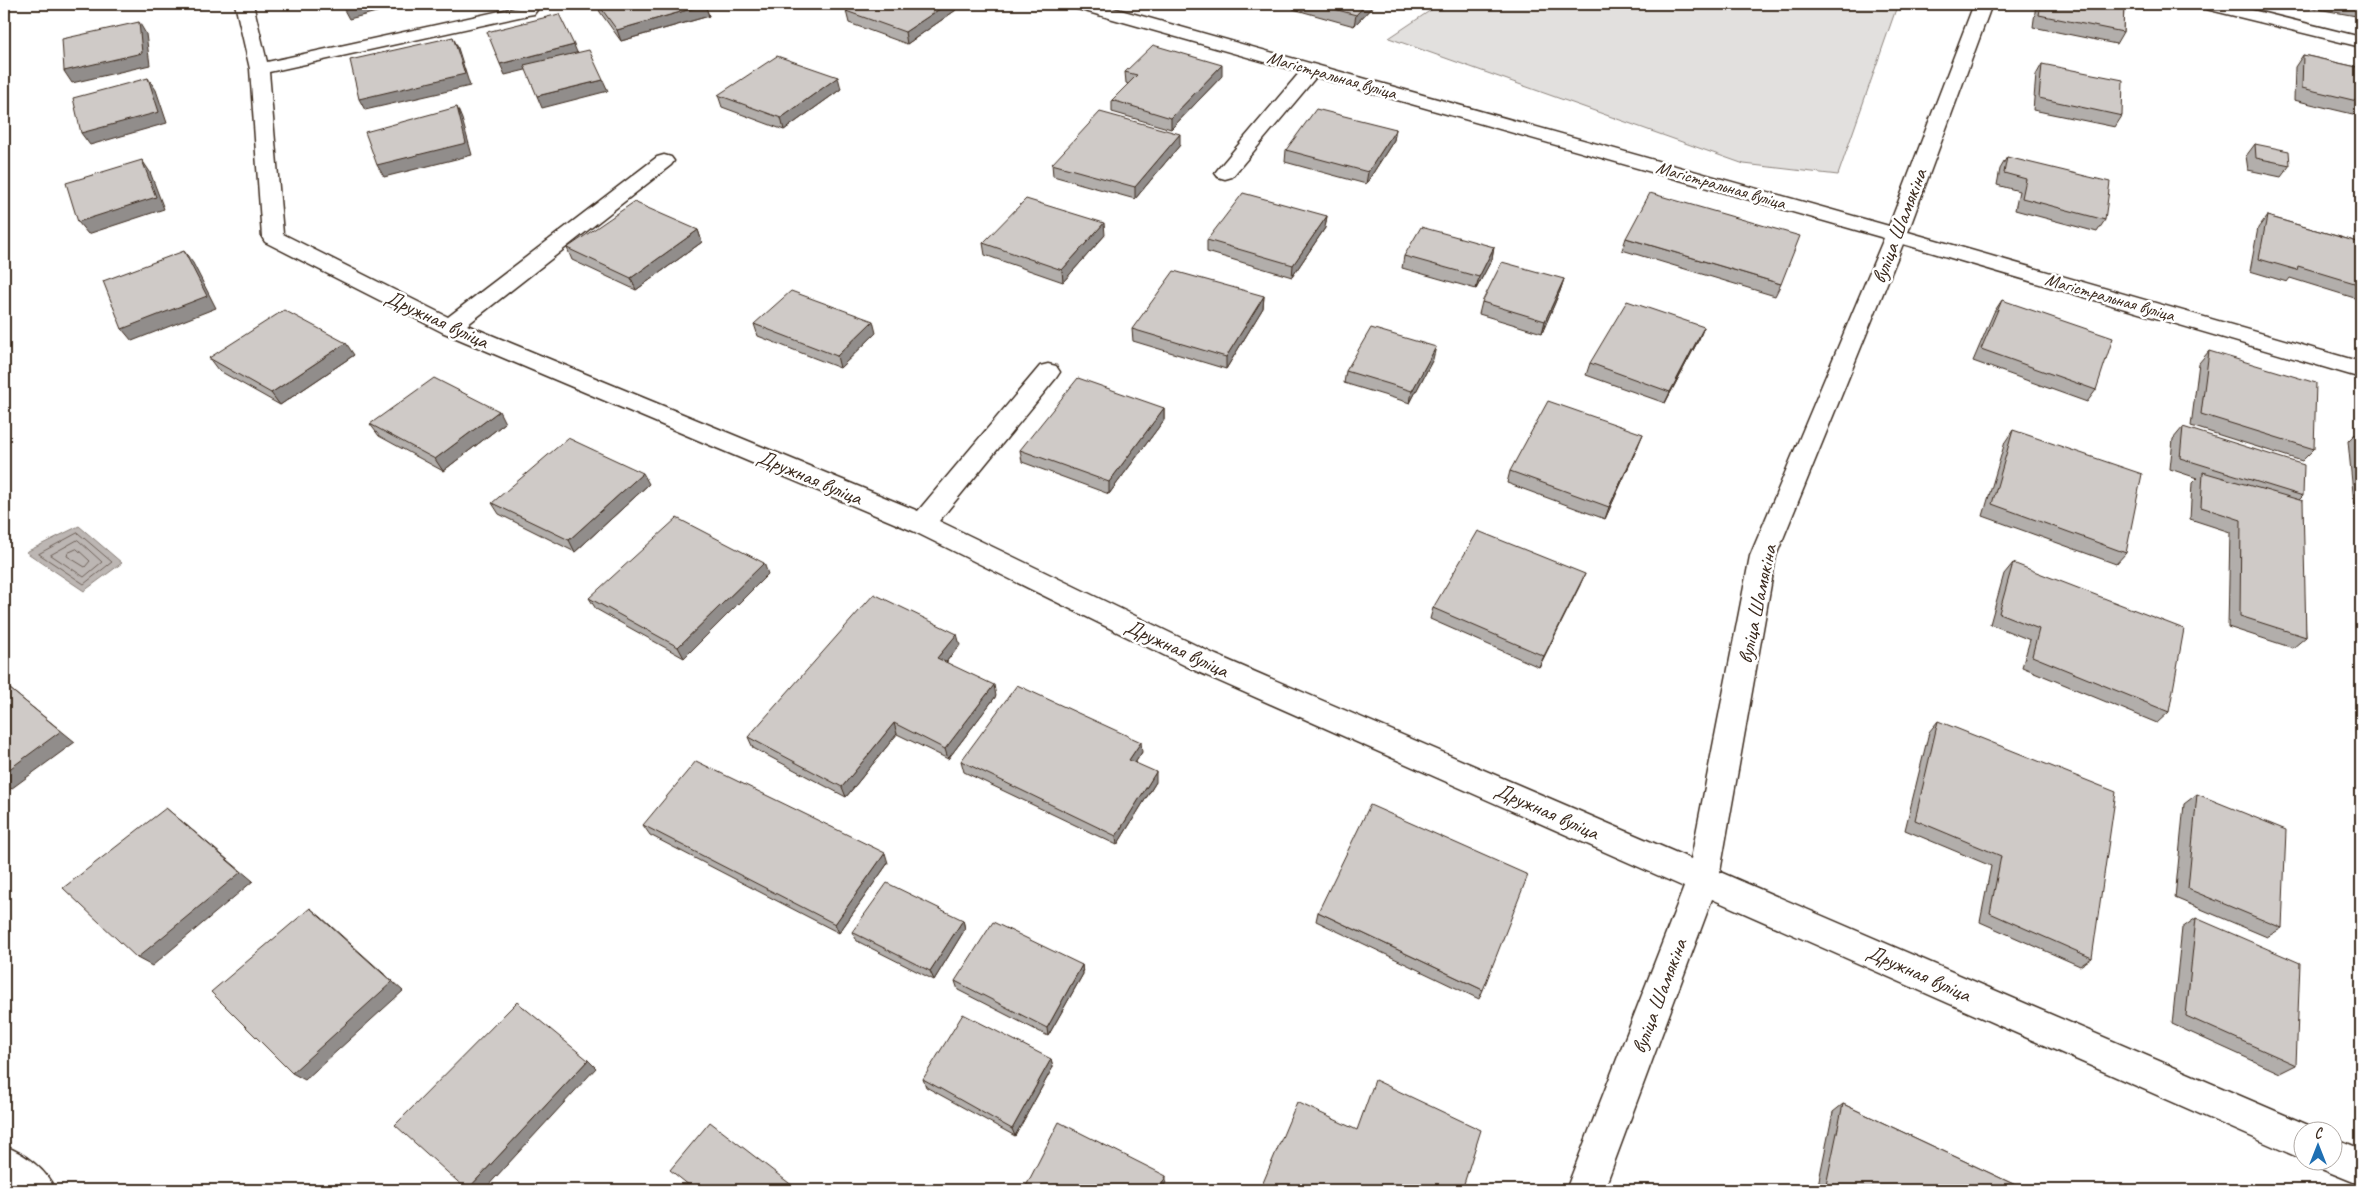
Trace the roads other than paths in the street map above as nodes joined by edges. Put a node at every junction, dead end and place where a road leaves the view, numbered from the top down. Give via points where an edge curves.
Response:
1 (244, 4) edge
2 (1080, 4) edge
3 (1983, 4) edge
4 (2208, 4) edge
5 (528, 10) dead end
6 (2361, 42) edge
7 (259, 69) junction
8 (1313, 69) junction
9 (664, 161) dead end
10 (1225, 173) dead end
11 (1896, 235) junction
12 (450, 327) junction
13 (2361, 370) edge
14 (1048, 372) dead end
15 (922, 524) junction
16 (1703, 879) junction
17 (2292, 1138) edge
18 (2342, 1159) edge
19 (4, 1164) edge
20 (2361, 1167) edge
21 (36, 1190) edge
22 (1585, 1190) edge

1 - 7 street, Дружная вуліца
2 - 8 street, Магістральная вуліца
3 - 11 street, вуліца Шамякіна
4 - 6 street
5 - 7 street
7 - 12 street, Дружная вуліца via 273,237
8 - 10 street
8 - 11 street, Магістральная вуліца
9 - 12 street
11 - 13 street, Магістральная вуліца
11 - 16 street, вуліца Шамякіна via 1763,556
12 - 15 street, Дружная вуліца
14 - 15 street
15 - 16 street, Дружная вуліца via 1206,662
16 - 17 street, Дружная вуліца
16 - 22 street, вуліца Шамякіна
18 - 20 street
19 - 21 street

